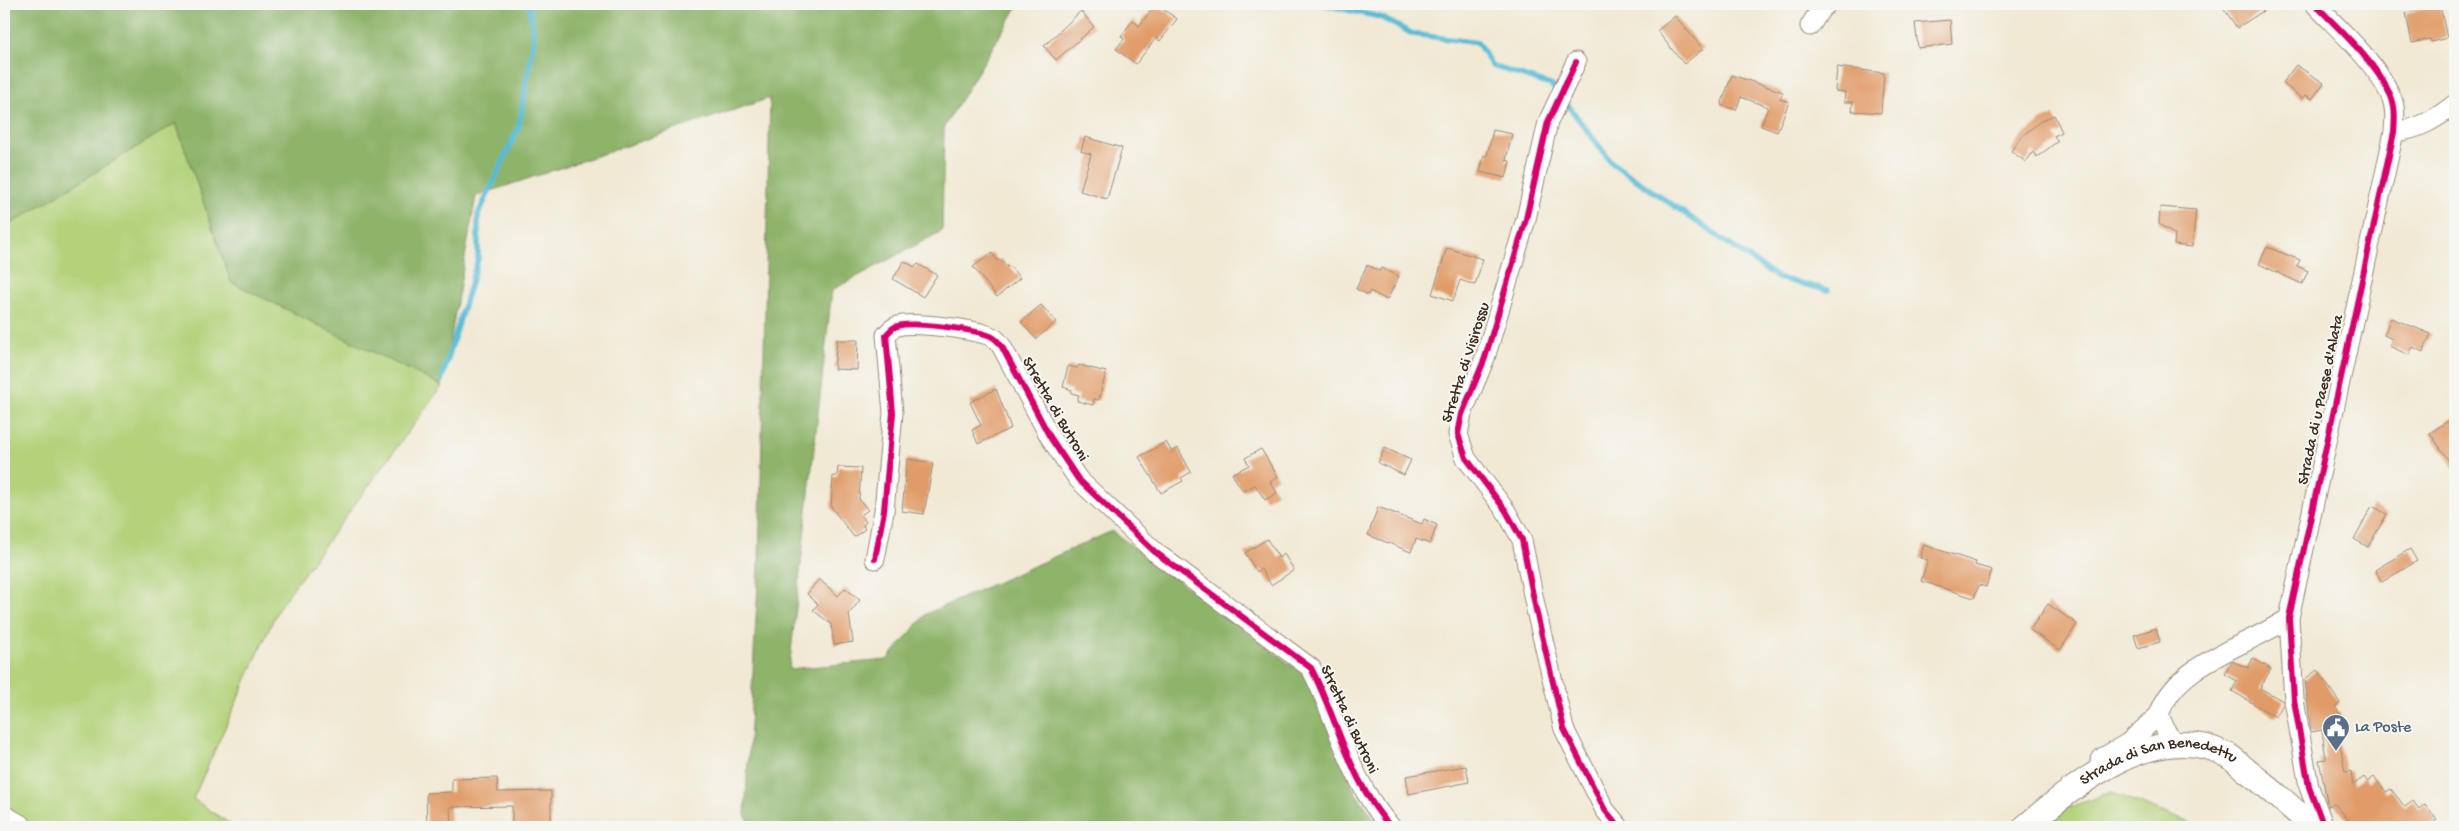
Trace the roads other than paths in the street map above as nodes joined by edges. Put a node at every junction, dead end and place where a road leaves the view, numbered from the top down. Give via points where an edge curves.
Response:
1 (1827, 4) edge
2 (2315, 4) edge
3 (1810, 26) dead end
4 (1576, 62) dead end
5 (2455, 104) edge
6 (2394, 132) junction
7 (874, 559) dead end
8 (2289, 618) junction
9 (2159, 715) junction
10 (2175, 744) junction
11 (2094, 776) junction
12 (4, 818) edge
13 (20, 827) edge
14 (1391, 827) edge
15 (1619, 827) edge
16 (2025, 827) edge
17 (2313, 827) edge
18 (2324, 827) edge

1 - 3 street
2 - 6 street, Strada di u Paese d'Alata via 2366,59 2391,94 2396,112
4 - 15 street, Stretta di Visirossu via 1548,122 1526,219 1485,358 1462,414 1458,434 1466,458 1506,512 1522,540 1564,729 1605,810
5 - 6 street via 2412,131
6 - 8 street, Strada di u Paese d'Alata
7 - 14 street, Stretta di Butroni via 884,511 893,413 886,335 900,325 941,326 994,338 1078,479 1155,552 1310,668 1359,779
8 - 9 street via 2271,631 2198,669 2164,700
8 - 18 street, Strada di u Paese d'Alata via 2294,700 2309,787
9 - 10 street
9 - 11 street via 2128,743 2102,758
10 - 11 street, Strada di San Benedettu via 2149,748 2120,759
10 - 17 street, Strada di San Benedettu via 2203,746 2226,754
11 - 16 street, Strada di San Benedettu
12 - 13 street

